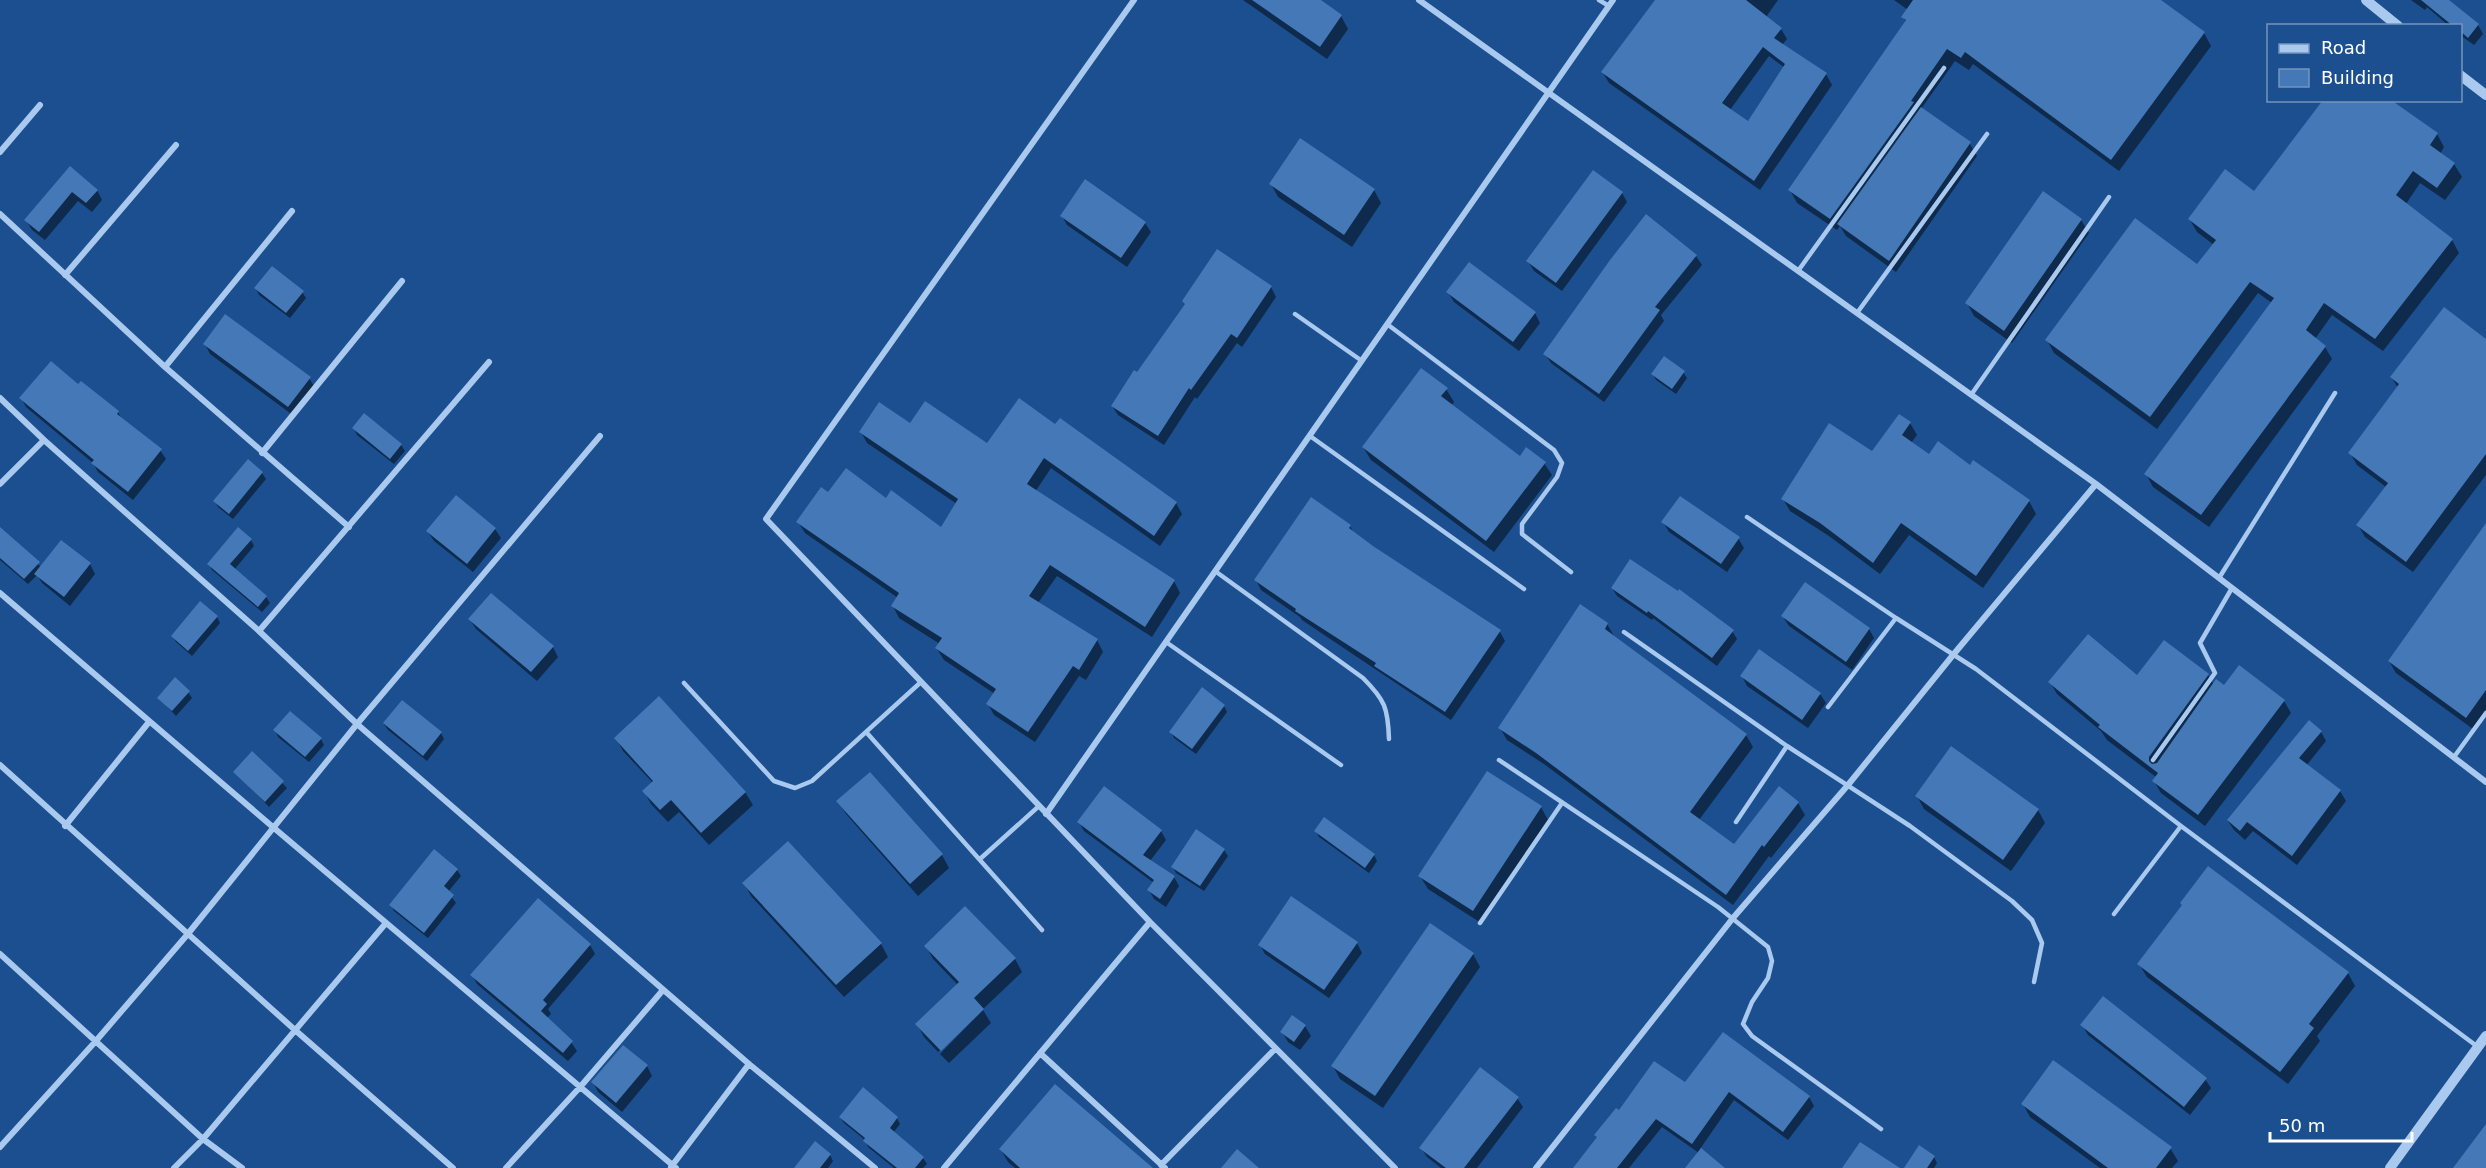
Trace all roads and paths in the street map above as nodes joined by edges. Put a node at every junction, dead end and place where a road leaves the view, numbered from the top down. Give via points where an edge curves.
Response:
1 (1134, 0) edge
2 (1419, 0) edge
3 (1599, 0) edge
4 (1613, 0) edge
5 (2366, 0) edge
6 (1608, 6) junction
7 (2396, 24) edge
8 (1944, 68) dead end
9 (2462, 77) edge
10 (1548, 93) junction
11 (2486, 95) edge
12 (40, 105) dead end
13 (1987, 134) dead end
14 (176, 145) dead end
15 (0, 152) edge
16 (2109, 197) dead end
17 (292, 211) dead end
18 (0, 214) edge
19 (1798, 271) junction
20 (64, 275) junction
21 (402, 281) dead end
22 (1857, 313) junction
23 (1295, 314) dead end
24 (1387, 324) junction
25 (1362, 361) junction
26 (489, 362) dead end
27 (165, 367) junction
28 (2335, 393) dead end
29 (1971, 395) junction
30 (0, 398) edge
31 (600, 436) dead end
32 (1310, 436) junction
33 (44, 440) junction
34 (262, 453) junction
35 (0, 484) edge
36 (2096, 484) junction
37 (1747, 517) dead end
38 (349, 527) junction
39 (1215, 571) junction
40 (1571, 572) dead end
41 (2219, 578) junction
42 (2232, 588) junction
43 (1524, 589) dead end
44 (0, 593) edge
45 (1896, 618) junction
46 (259, 631) junction
47 (1624, 632) dead end
48 (1166, 642) junction
49 (1953, 655) junction
50 (921, 682) junction
51 (684, 683) dead end
52 (1828, 707) dead end
53 (2486, 713) edge
54 (149, 722) junction
55 (357, 724) junction
56 (867, 733) junction
57 (1389, 739) dead end
58 (1787, 746) junction
59 (2454, 757) junction
60 (1500, 760) dead end
61 (2153, 760) dead end
62 (0, 765) edge
63 (1341, 765) dead end
64 (2486, 782) edge
65 (1848, 785) junction
66 (1562, 802) junction
67 (1039, 806) junction
68 (1046, 814) junction
69 (1736, 822) dead end
70 (65, 826) junction
71 (2181, 826) junction
72 (274, 828) junction
73 (980, 859) junction
74 (2114, 914) dead end
75 (1733, 918) junction
76 (1150, 922) junction
77 (386, 923) junction
78 (1480, 923) dead end
79 (1042, 930) dead end
80 (188, 934) junction
81 (0, 954) edge
82 (2034, 982) dead end
83 (663, 990) junction
84 (295, 1030) junction
85 (2486, 1036) edge
86 (95, 1042) junction
87 (2478, 1047) junction
88 (1275, 1049) junction
89 (1040, 1053) junction
90 (749, 1065) junction
91 (581, 1086) junction
92 (1881, 1129) dead end
93 (203, 1139) junction
94 (0, 1147) edge
95 (1163, 1166) edge
96 (673, 1167) edge
97 (947, 1167) edge
98 (174, 1168) edge
99 (242, 1168) edge
100 (453, 1168) edge
101 (506, 1168) edge
102 (875, 1168) edge
103 (1395, 1168) edge
104 (1536, 1168) edge
105 (2390, 1168) edge

1 - 50 street via 766,519
2 - 10 street
3 - 6 lane
4 - 6 street
5 - 7 street
6 - 10 street
8 - 19 lane
9 - 11 street
10 - 19 street
10 - 24 street
12 - 15 street
13 - 22 lane
14 - 20 street
16 - 29 lane
17 - 27 street
18 - 20 street
19 - 22 street
20 - 27 street
21 - 34 street
22 - 29 street
23 - 25 lane
24 - 25 street
24 - 40 lane via 1554,450 1562,463 1557,477 1522,524 1522,534
25 - 32 street
26 - 38 street
27 - 34 street
28 - 41 lane
29 - 36 street
30 - 33 street
31 - 55 street
32 - 39 street
32 - 43 lane
33 - 35 street
33 - 46 street
34 - 38 street
36 - 41 street
36 - 49 street
37 - 45 lane
38 - 46 street
39 - 48 street
39 - 57 lane via 1381,695 1389,718
41 - 42 street
42 - 59 street
42 - 61 lane via 2200,644 2215,673
44 - 54 street
45 - 49 lane
45 - 52 lane
46 - 55 street
47 - 58 lane
48 - 63 lane
48 - 68 street
49 - 65 street
49 - 71 lane
50 - 56 lane
50 - 67 street
51 - 56 lane via 774,781 795,788 812,781
53 - 59 lane
54 - 70 street
54 - 72 street
55 - 72 street
55 - 83 street
56 - 73 lane
58 - 65 lane
58 - 69 lane
59 - 64 street
60 - 66 lane
62 - 70 street
65 - 75 street
65 - 82 lane via 2012,900 2032,920 2042,943
66 - 75 lane
66 - 78 lane
67 - 68 street
67 - 73 lane
68 - 76 street
70 - 80 street
71 - 74 lane
71 - 87 lane
72 - 77 street
72 - 80 street
73 - 79 lane
75 - 92 lane via 1768,947 1772,961 1768,978 1743,1024 1752,1036
75 - 104 street
76 - 88 street
76 - 89 street
77 - 84 street
77 - 91 street
80 - 84 street
80 - 86 street
81 - 86 street
83 - 90 street
83 - 91 street
84 - 93 street
84 - 100 street
85 - 87 street
86 - 93 street
86 - 94 street
87 - 105 street
88 - 95 street
88 - 103 street
89 - 95 street
89 - 97 street
90 - 96 street
90 - 102 street
91 - 96 street
91 - 101 street
93 - 98 street
93 - 99 street

